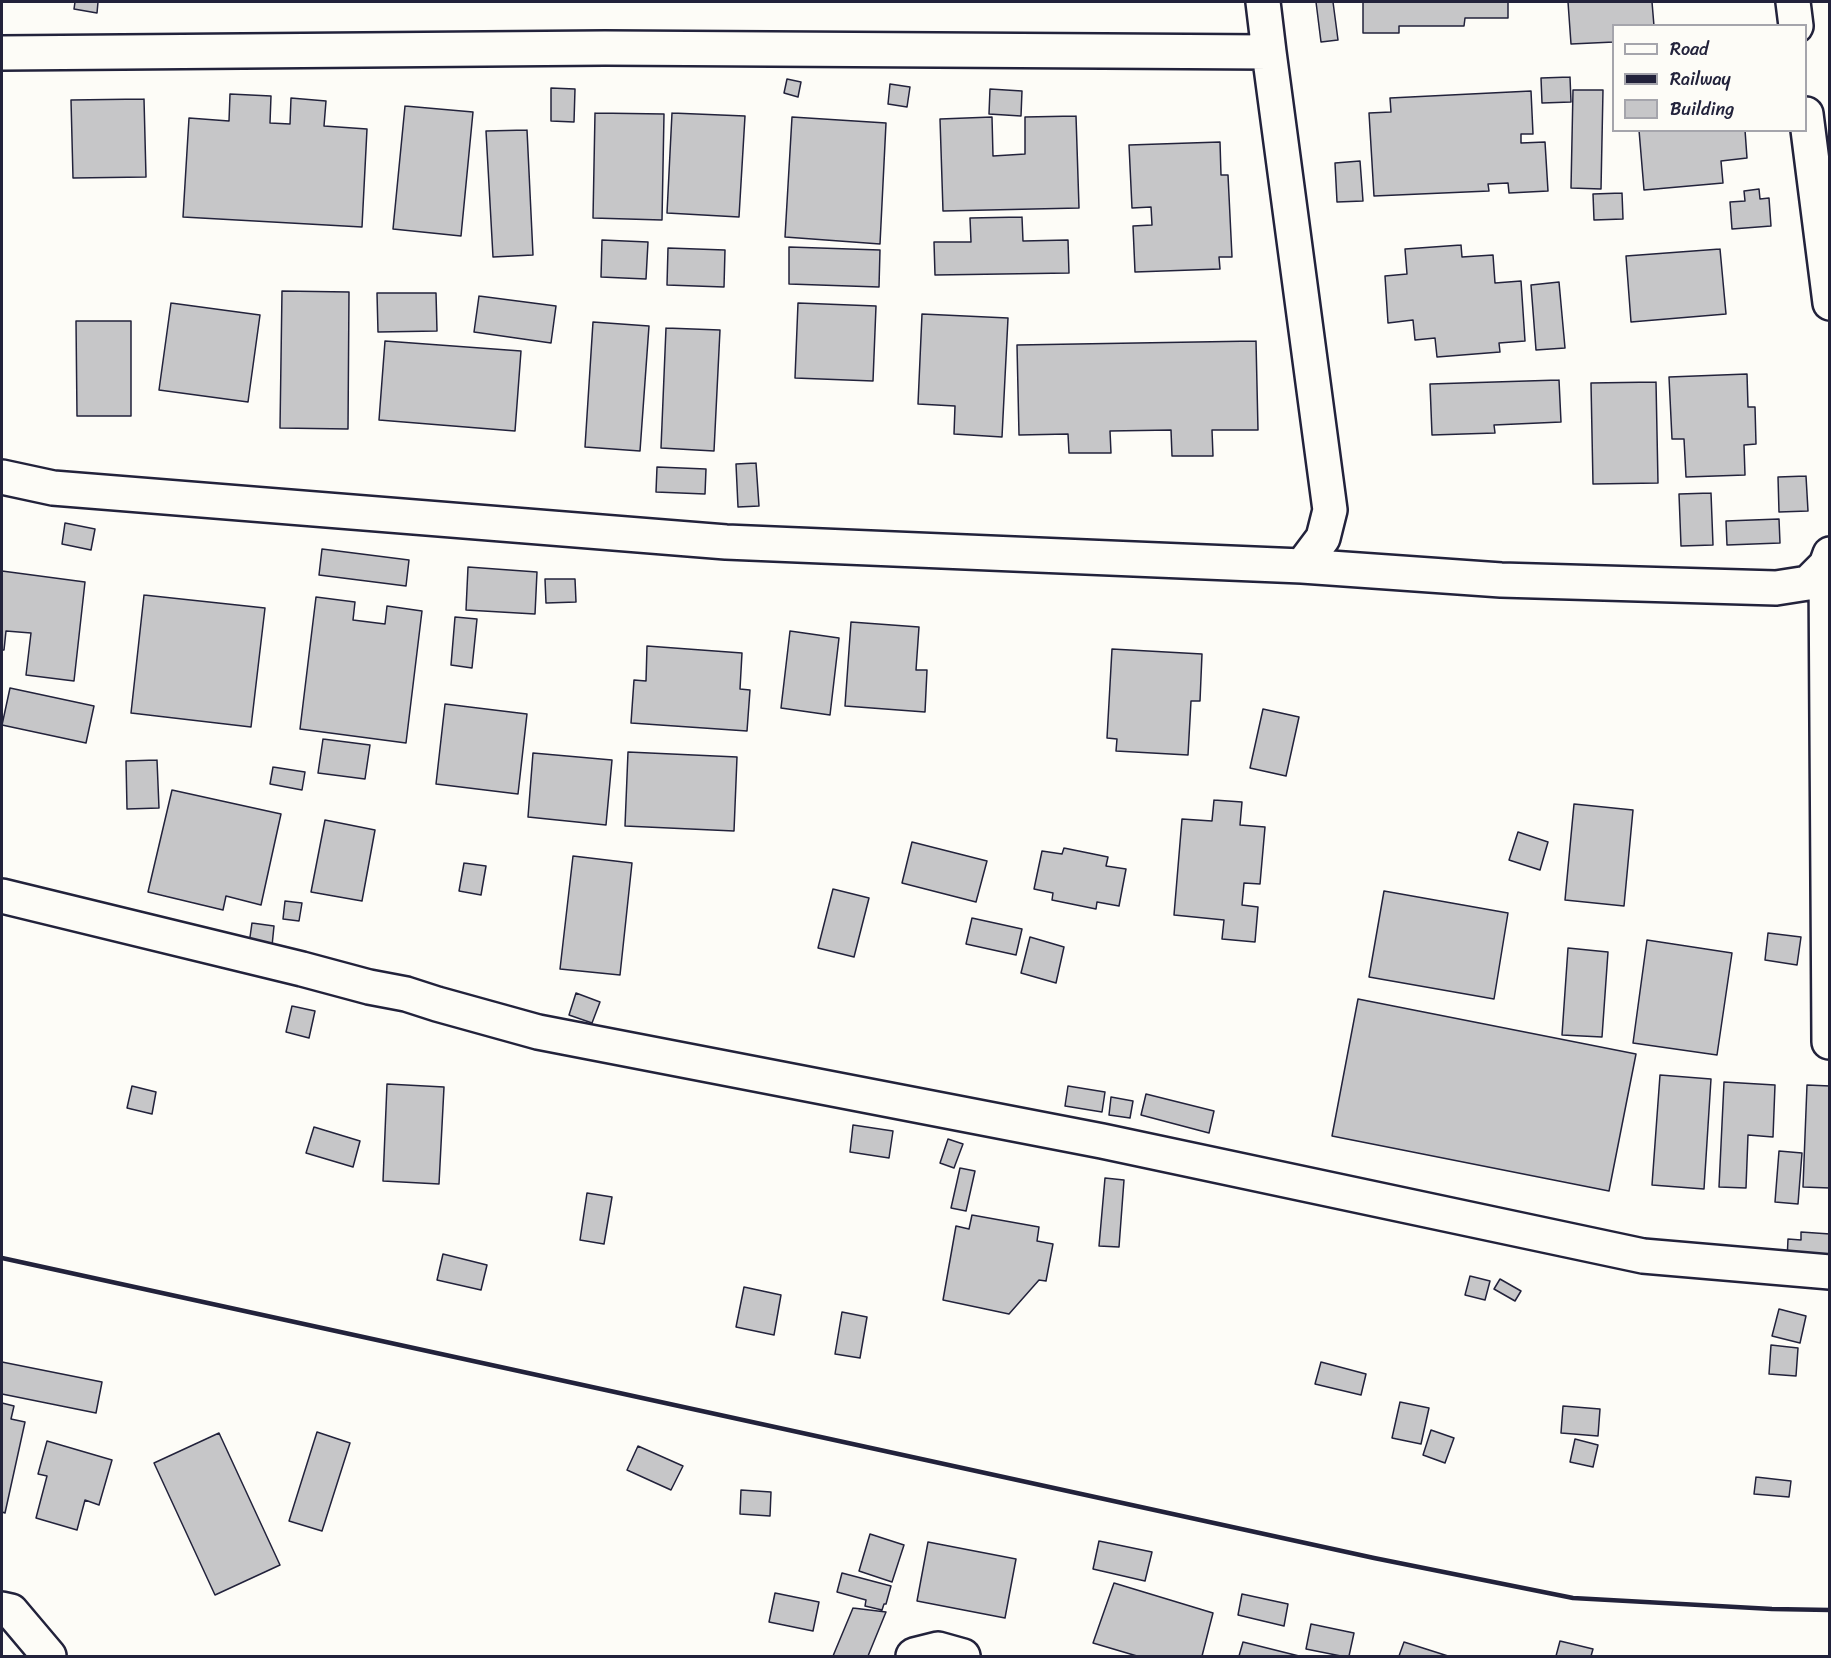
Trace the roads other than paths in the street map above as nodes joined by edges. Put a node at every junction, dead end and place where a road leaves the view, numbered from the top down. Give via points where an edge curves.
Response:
1 (1263, 2) edge
2 (1793, 2) edge
3 (1796, 24) edge
4 (1269, 52) junction
5 (2, 53) edge
6 (1807, 122) edge
7 (1830, 303) edge
8 (2, 477) edge
9 (1828, 559) edge
10 (1302, 566) junction
11 (2, 897) edge
12 (1829, 1042) edge
13 (1830, 1272) edge
14 (2, 1609) edge
15 (49, 1656) edge
16 (912, 1656) edge
17 (963, 1656) edge

1 - 4 street
2 - 3 street
4 - 5 street via 605,48
4 - 10 street via 1330,510 1323,538
6 - 7 street
8 - 10 street via 53,488 726,542
9 - 10 street via 1808,584 1776,588 1501,580
9 - 12 street
11 - 13 street via 406,994 538,1032 1102,1141 1643,1256
14 - 15 street via 11,1611
16 - 17 street via 938,1649

